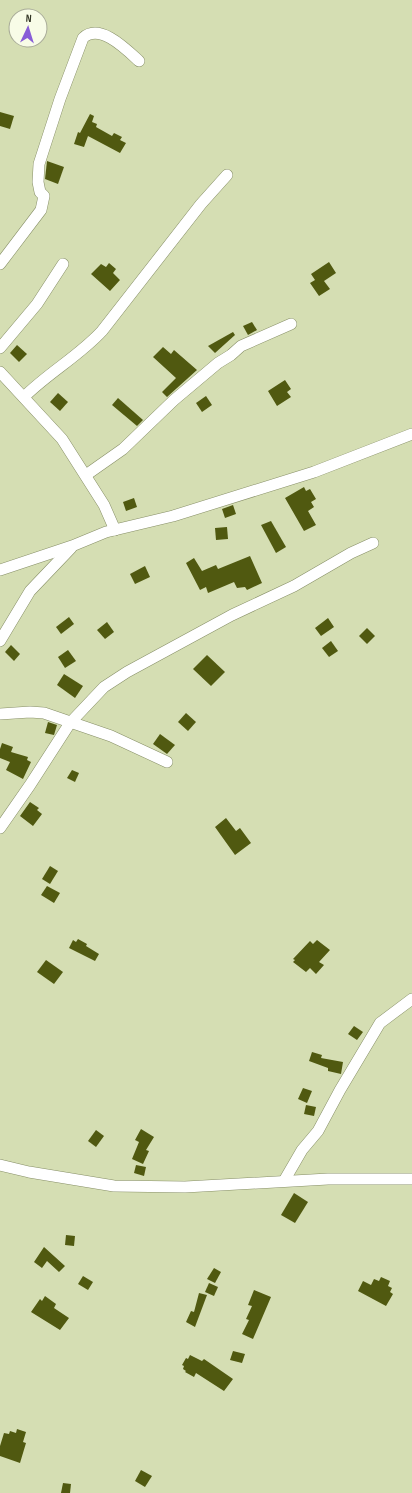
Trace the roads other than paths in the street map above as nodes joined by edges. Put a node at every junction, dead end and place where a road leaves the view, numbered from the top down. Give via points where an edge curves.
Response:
1 (139, 61) dead end
2 (227, 175) dead end
3 (0, 264) edge
4 (63, 264) dead end
5 (291, 324) dead end
6 (0, 348) edge
7 (0, 372) edge
8 (24, 397) junction
9 (412, 434) edge
10 (86, 476) junction
11 (115, 530) junction
12 (374, 543) dead end
13 (72, 546) junction
14 (0, 570) edge
15 (0, 641) edge
16 (0, 714) edge
17 (70, 723) junction
18 (168, 762) dead end
19 (0, 828) edge
20 (412, 999) edge
21 (0, 1165) edge
22 (412, 1179) edge
23 (284, 1180) junction

1 - 3 street via 118,43 102,34 90,33 82,38 39,164 38,182 40,192 44,196 41,210
2 - 8 street via 200,204 102,331 90,344
4 - 6 street via 37,304
5 - 10 street via 241,346 218,363 174,400 123,449
7 - 8 street
8 - 10 street via 62,439
9 - 11 street via 314,472 173,516
10 - 11 street via 104,505
11 - 13 street
12 - 17 street via 127,672 104,687
13 - 14 street
13 - 15 street via 30,591
16 - 17 street via 44,713
17 - 18 street via 111,736
17 - 19 street
20 - 23 street via 380,1023 318,1131 302,1150
21 - 23 street via 114,1186 185,1187
22 - 23 street

